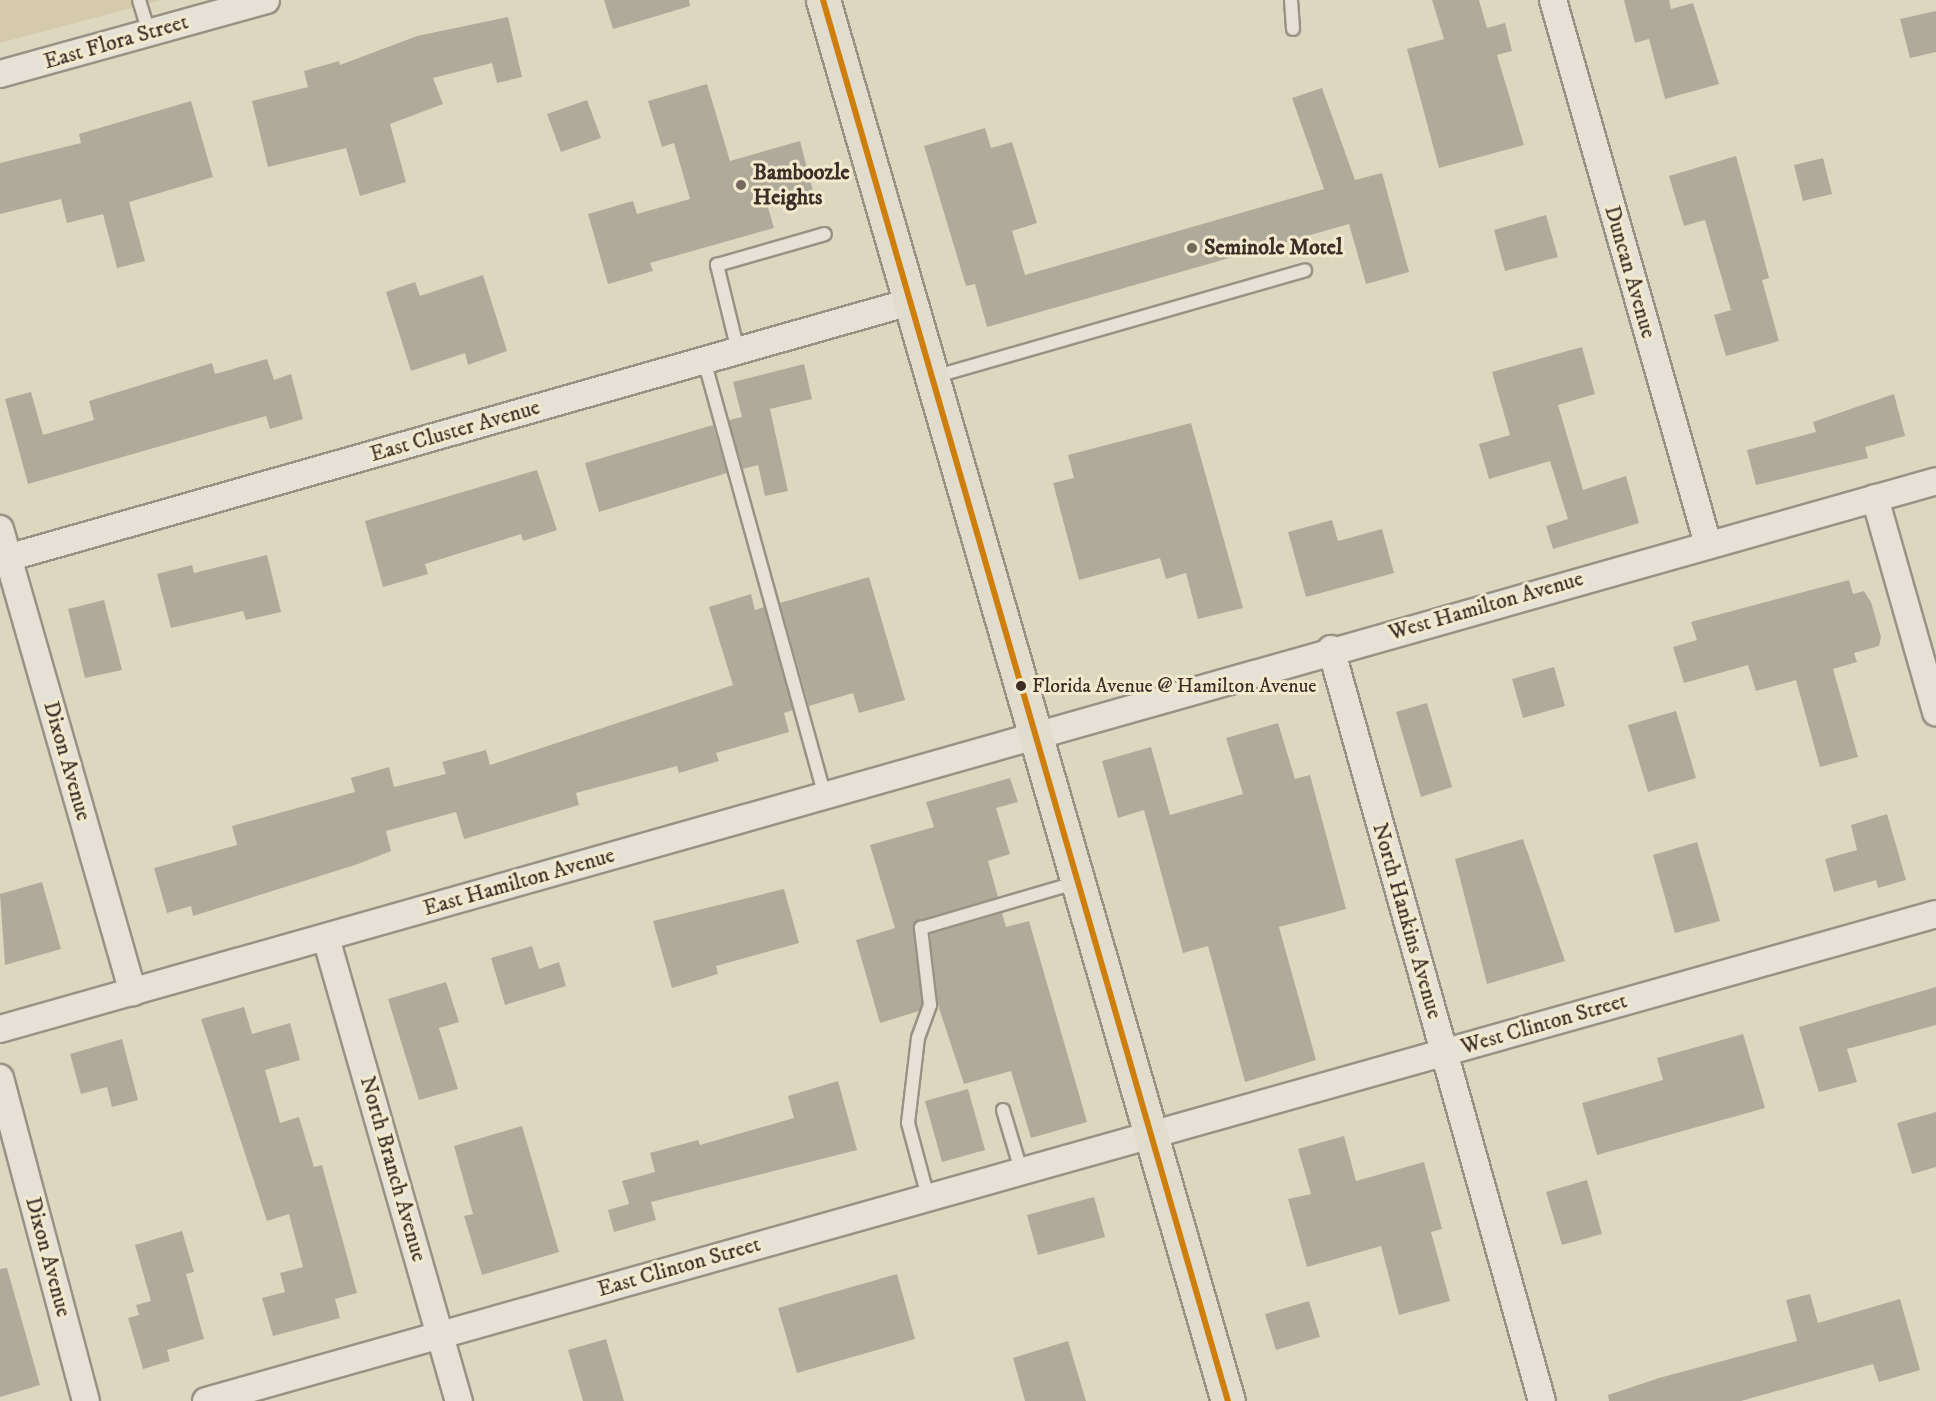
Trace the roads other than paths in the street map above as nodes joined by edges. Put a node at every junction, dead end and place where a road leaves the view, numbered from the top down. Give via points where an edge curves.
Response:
1 (139, 0) edge
2 (263, 0) edge
3 (823, 0) edge
4 (1291, 0) edge
5 (1553, 0) edge
6 (1293, 29) dead end
7 (149, 32) junction
8 (0, 74) edge
9 (825, 234) dead end
10 (1305, 270) dead end
11 (910, 302) junction
12 (738, 351) junction
13 (704, 360) junction
14 (932, 377) junction
15 (1936, 481) edge
16 (1875, 498) junction
17 (0, 529) edge
18 (1708, 544) junction
19 (4, 559) edge
20 (1331, 649) junction
21 (1936, 712) edge
22 (1036, 733) junction
23 (824, 792) junction
24 (1079, 881) junction
25 (1936, 914) edge
26 (327, 938) junction
27 (133, 992) junction
28 (0, 1029) edge
29 (1443, 1052) junction
30 (0, 1078) edge
31 (1003, 1110) dead end
32 (1152, 1134) junction
33 (1021, 1170) junction
34 (928, 1197) junction
35 (440, 1334) junction
36 (86, 1401) edge
37 (206, 1401) edge
38 (459, 1401) edge
39 (1228, 1401) edge
40 (1542, 1401) edge

1 - 7 lane
2 - 7 street, East Flora Street
3 - 11 main road
4 - 6 lane
5 - 18 street, Duncan Avenue
7 - 8 street, East Flora Street
9 - 12 lane via 717,265
10 - 14 lane
11 - 12 street, East Cluster Avenue
11 - 14 main road
12 - 13 street, East Cluster Avenue
13 - 19 street, East Cluster Avenue
13 - 23 lane
14 - 22 main road
15 - 16 street, West Hamilton Avenue
16 - 18 street, West Hamilton Avenue
16 - 21 street
17 - 19 street, Dixon Avenue
18 - 20 street, West Hamilton Avenue
19 - 27 street, Dixon Avenue
20 - 22 street, West Hamilton Avenue
20 - 29 street, North Hankins Avenue
22 - 23 street, East Hamilton Avenue
22 - 24 main road
23 - 26 street, East Hamilton Avenue
24 - 32 main road
24 - 34 lane via 921,928 930,1005 918,1038 908,1123
25 - 29 street, West Clinton Street
26 - 27 street, East Hamilton Avenue
26 - 35 street, North Branch Avenue
27 - 28 street, East Hamilton Avenue
29 - 32 street, West Clinton Street
29 - 40 street, North Hankins Avenue
30 - 36 street, Dixon Avenue
31 - 33 lane
32 - 33 street, East Clinton Street
32 - 39 main road
33 - 34 street, East Clinton Street
34 - 35 street, East Clinton Street
35 - 37 street, East Clinton Street
35 - 38 street, North Branch Avenue

